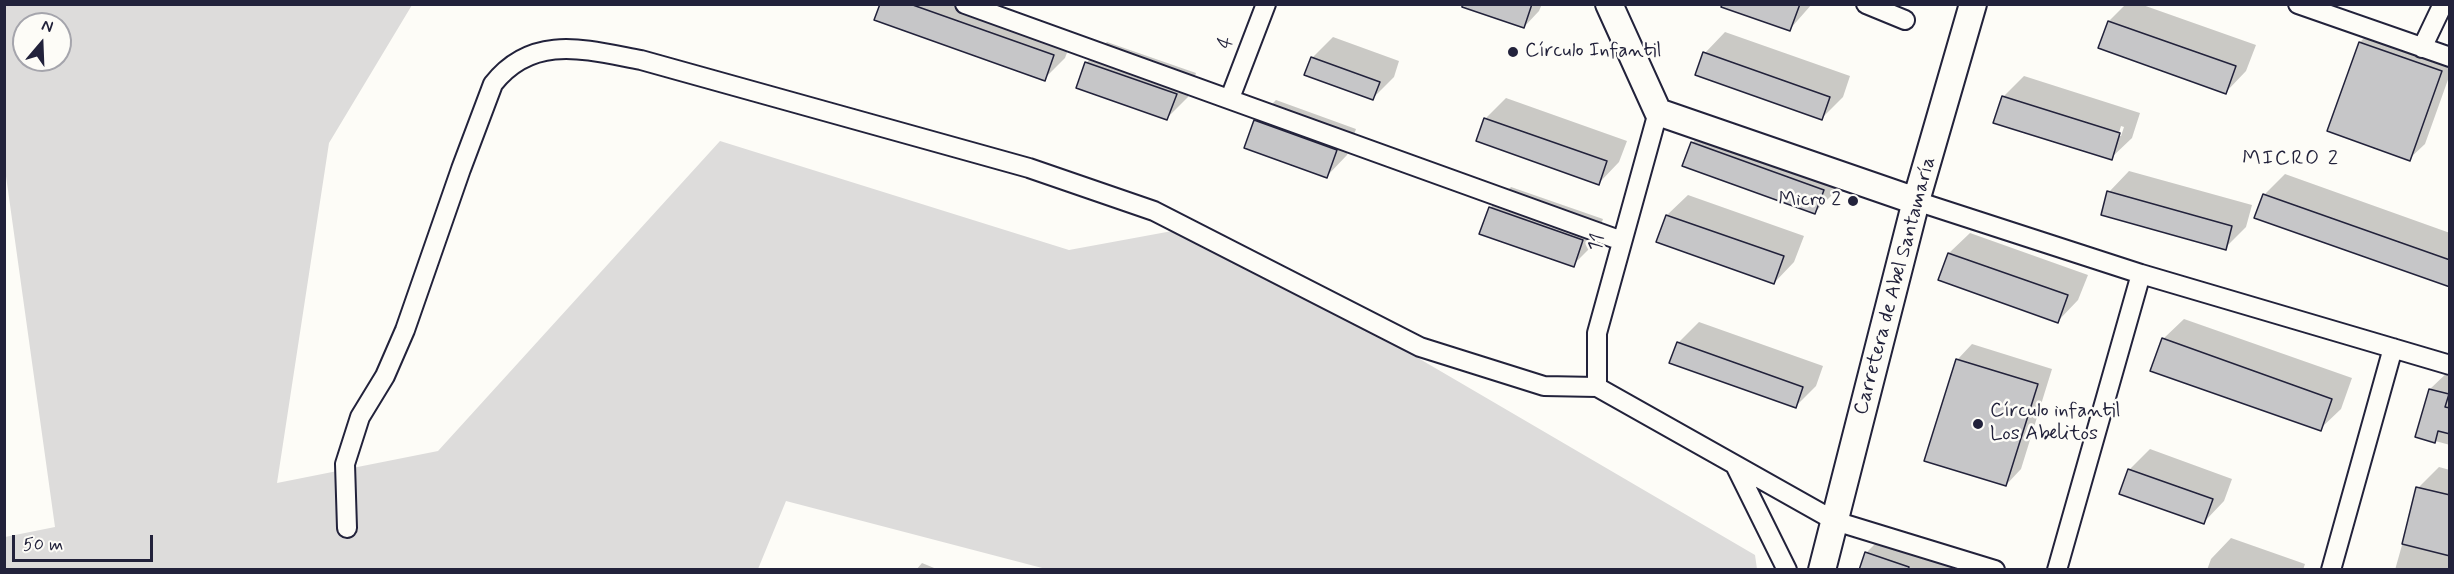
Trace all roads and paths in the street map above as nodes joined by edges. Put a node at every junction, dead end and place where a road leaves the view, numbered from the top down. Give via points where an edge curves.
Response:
1 (964, 4) edge
2 (1266, 4) edge
3 (1609, 4) edge
4 (1866, 4) edge
5 (1973, 4) edge
6 (2298, 4) edge
7 (2443, 4) edge
8 (1905, 20) dead end
9 (2422, 48) junction
10 (2450, 57) edge
11 (1230, 98) junction
12 (1658, 112) junction
13 (1916, 201) junction
14 (1622, 241) junction
15 (2141, 274) junction
16 (2393, 348) junction
17 (2450, 365) edge
18 (1597, 387) junction
19 (1735, 465) junction
20 (1835, 521) junction
21 (347, 528) dead end
22 (1787, 570) edge
23 (1822, 570) edge
24 (1995, 570) edge
25 (2057, 570) edge
26 (2331, 570) edge

1 - 11 street
2 - 11 street, 4
3 - 12 main road
4 - 8 street
5 - 13 main road, Carretera de Abel Santamaría
6 - 9 street
7 - 9 street
9 - 10 street
11 - 14 street
12 - 13 main road
12 - 14 street, 11
13 - 15 street
13 - 20 main road, Carretera de Abel Santamaría
14 - 18 street, 11 via 1597,333
15 - 16 street
15 - 25 street
16 - 17 street
16 - 26 street
18 - 19 street
18 - 21 street via 1544,386 1420,347 1154,211 1029,168 641,60 577,48 556,49 514,64 493,84 405,330 385,376 360,417 345,464
19 - 20 street
19 - 22 street
20 - 23 main road, Carretera de Abel Santamaría
20 - 24 street

